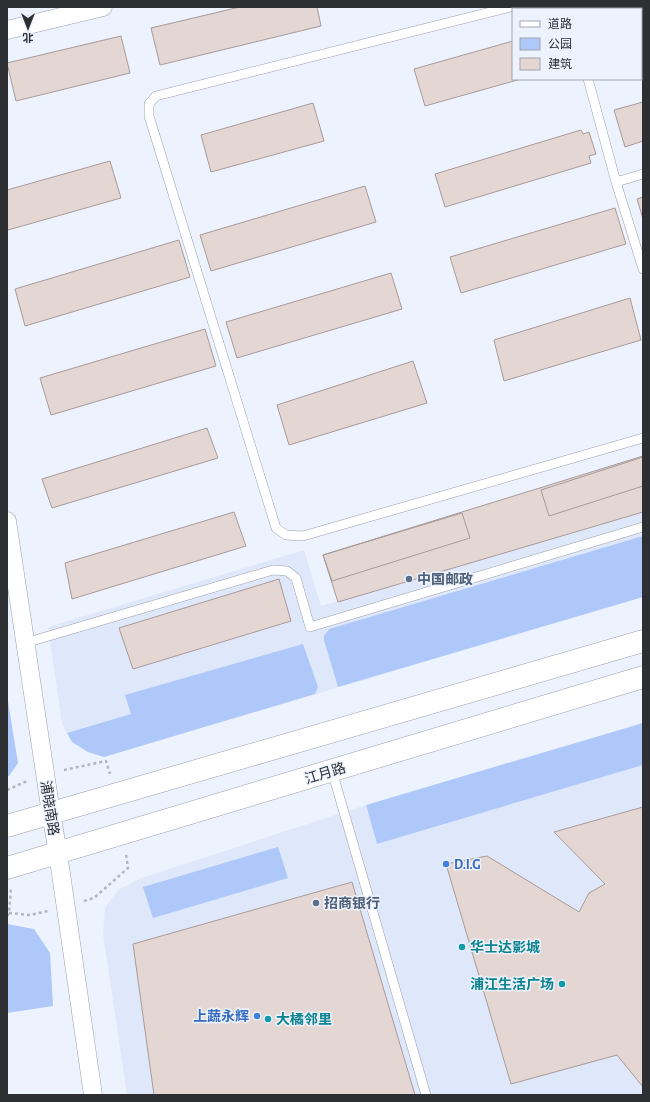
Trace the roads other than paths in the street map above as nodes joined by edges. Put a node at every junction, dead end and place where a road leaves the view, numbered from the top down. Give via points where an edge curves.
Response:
1 (103, 7) edge
2 (510, 7) edge
3 (7, 30) edge
4 (588, 80) edge
5 (643, 174) edge
6 (616, 182) junction
7 (643, 270) edge
8 (643, 438) edge
9 (7, 521) edge
10 (643, 527) edge
11 (11, 576) edge
12 (643, 641) edge
13 (25, 643) junction
14 (643, 677) edge
15 (332, 771) junction
16 (51, 813) junction
17 (7, 826) edge
18 (58, 853) junction
19 (7, 868) edge
20 (92, 1095) edge
21 (426, 1095) edge

1 - 3 street
2 - 8 lane via 156,96 149,104 149,116 276,528 286,535 303,536
4 - 6 lane
5 - 6 lane
6 - 7 lane
9 - 11 street, 浦晓南路
10 - 13 lane via 310,627 296,578 287,570 273,570
11 - 13 street, 浦晓南路
12 - 16 street
13 - 16 street, 浦晓南路
14 - 15 street, 江月路
15 - 18 street, 江月路
15 - 21 lane
16 - 17 street
16 - 18 street, 浦晓南路
18 - 19 street, 江月路
18 - 20 street, 浦晓南路

